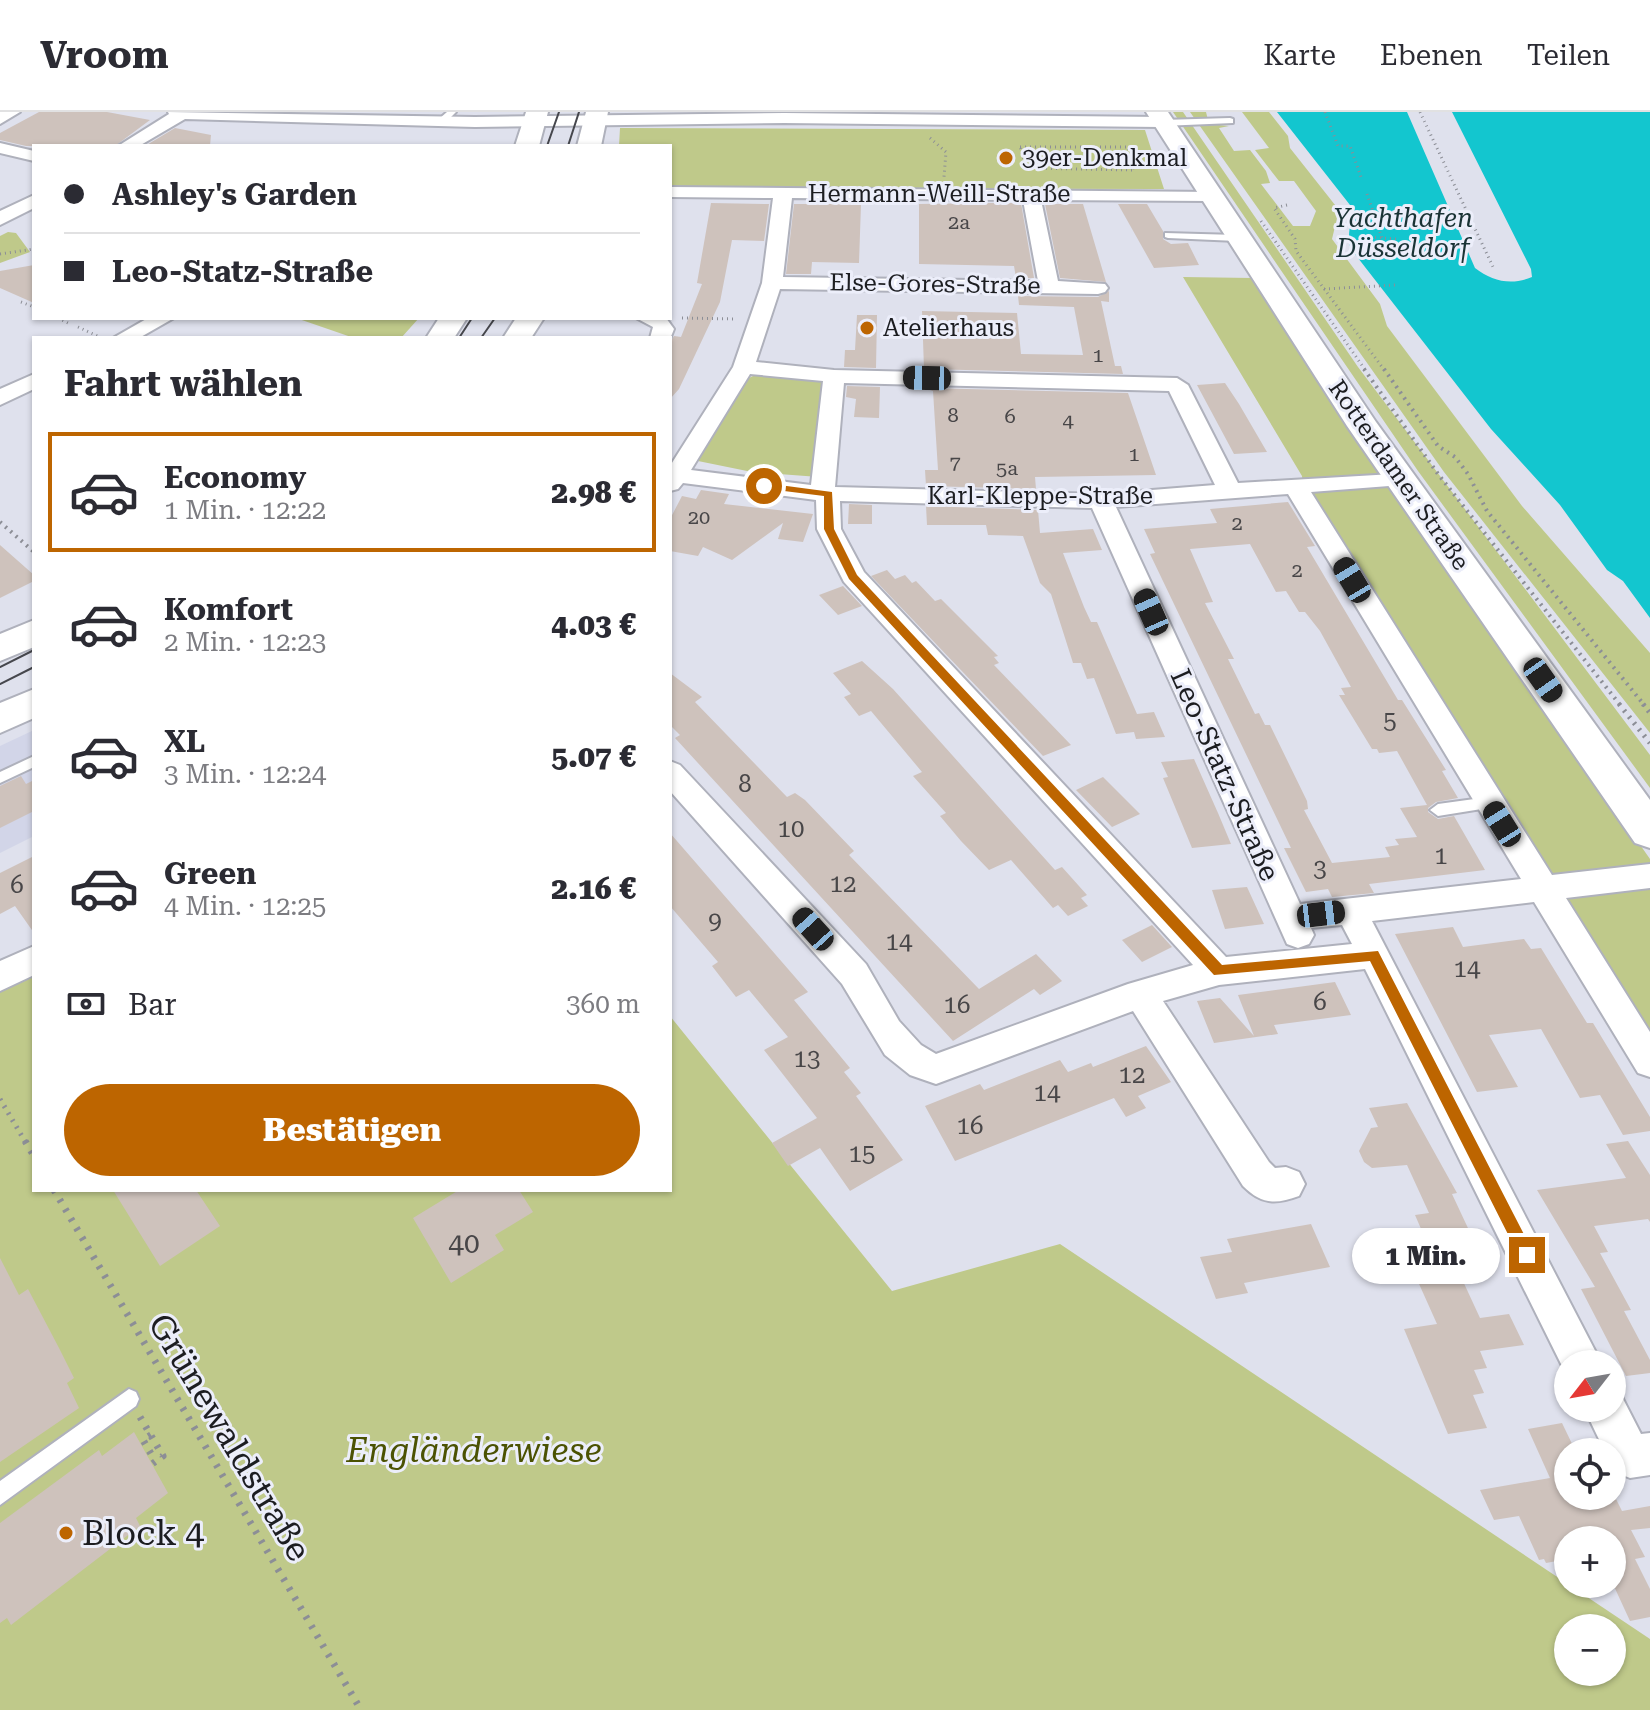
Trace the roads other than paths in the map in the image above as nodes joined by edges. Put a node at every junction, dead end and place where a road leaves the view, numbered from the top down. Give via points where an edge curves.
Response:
1 (12, 112) edge
2 (179, 113) edge
3 (357, 115) edge
4 (596, 115) edge
5 (719, 115) edge
6 (784, 115) edge
7 (447, 116) edge
8 (536, 116) edge
9 (1045, 116) edge
10 (0, 119) edge
11 (1160, 119) edge
12 (1230, 121) dead end
13 (475, 122) junction
14 (458, 139) dead end
15 (130, 144) edge
16 (528, 144) edge
17 (589, 144) edge
18 (0, 148) edge
19 (32, 156) edge
20 (672, 192) edge
21 (783, 194) junction
22 (1031, 195) junction
23 (1209, 196) junction
24 (32, 201) edge
25 (6, 216) edge
26 (32, 222) edge
27 (1248, 228) junction
28 (1168, 235) dead end
29 (772, 283) junction
30 (1049, 285) junction
31 (1098, 288) dead end
32 (157, 321) edge
33 (127, 336) edge
34 (176, 336) edge
35 (744, 367) junction
36 (834, 376) junction
37 (32, 382) edge
38 (0, 398) edge
39 (1402, 478) junction
40 (674, 479) edge
41 (1295, 486) junction
42 (1230, 492) junction
43 (825, 494) junction
44 (1101, 501) junction
45 (32, 633) edge
46 (0, 649) edge
47 (32, 703) edge
48 (0, 719) edge
49 (32, 762) edge
50 (672, 774) edge
51 (0, 778) edge
52 (1489, 803) junction
53 (1438, 810) dead end
54 (1650, 832) edge
55 (1650, 876) edge
56 (1541, 887) junction
57 (1351, 911) junction
58 (1290, 918) junction
59 (1374, 955) junction
60 (32, 960) edge
61 (1311, 961) junction
62 (1219, 971) junction
63 (0, 977) edge
64 (1140, 994) junction
65 (1650, 1062) edge
66 (1286, 1184) dead end
67 (1575, 1350) edge
68 (129, 1399) road end
69 (1615, 1422) edge
70 (1640, 1456) edge
71 (0, 1494) edge

1 - 10 street
2 - 3 street
2 - 15 street
3 - 7 street
4 - 5 street
4 - 8 street
4 - 17 street
5 - 6 street
6 - 9 street
7 - 13 street
8 - 13 street
8 - 16 street
9 - 11 street
11 - 12 lane
11 - 23 street, Rotterdamer Straße
13 - 14 street
18 - 19 street
20 - 21 street, Hermann-Weill-Straße
21 - 22 street, Hermann-Weill-Straße
21 - 29 street
22 - 23 street, Hermann-Weill-Straße
22 - 30 street
23 - 27 street, Rotterdamer Straße
24 - 25 street
25 - 26 street
27 - 28 lane
27 - 39 street, Rotterdamer Straße
29 - 30 street, Else-Gores-Straße
29 - 35 street
30 - 31 street, Else-Gores-Straße
32 - 33 street
32 - 34 street
35 - 36 street
35 - 40 street
36 - 42 street via 1177,385
36 - 43 street
37 - 38 street
39 - 41 street, Karl-Kleppe-Straße
39 - 54 street, Rotterdamer Straße
40 - 43 street, Karl-Kleppe-Straße
41 - 42 street, Karl-Kleppe-Straße
41 - 52 street
42 - 44 street, Karl-Kleppe-Straße
43 - 44 street, Karl-Kleppe-Straße
43 - 62 street via 829,529 853,576
44 - 58 street, Leo-Statz-Straße
45 - 46 street
47 - 48 street
49 - 51 lane
50 - 64 street via 854,974 871,1006 921,1066 936,1069
52 - 53 lane
52 - 56 street
55 - 56 street
56 - 57 street
56 - 65 street
57 - 58 street
57 - 59 street
58 - 61 street, Leo-Statz-Straße
59 - 61 street
59 - 67 street
60 - 63 street
61 - 62 street
62 - 64 street
64 - 66 street via 1256,1174 1268,1186
68 - 71 lane
69 - 70 street

